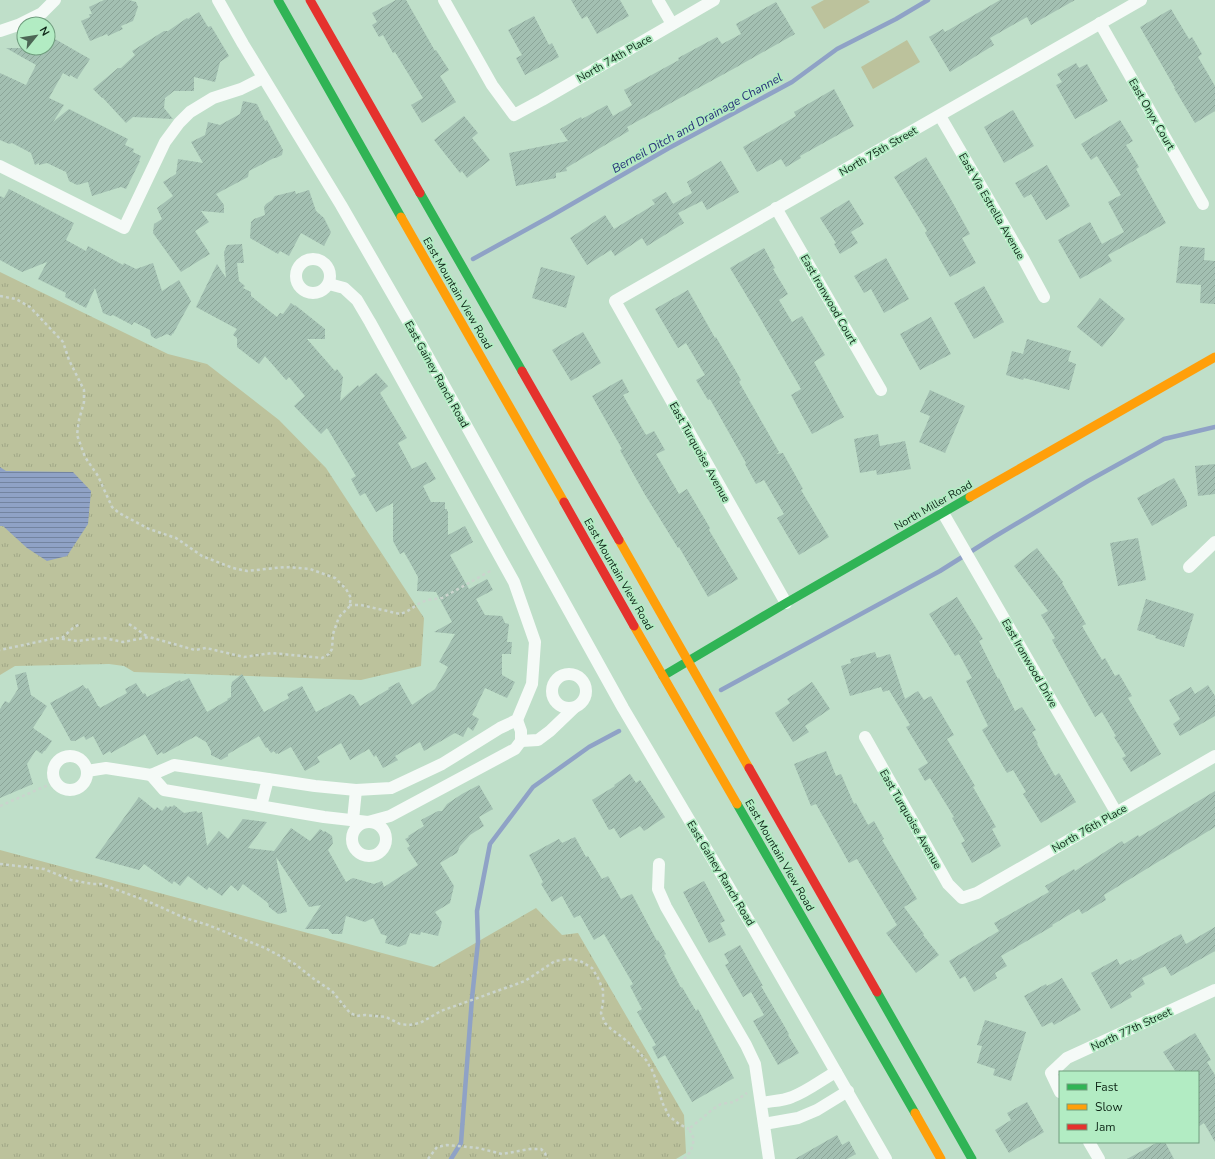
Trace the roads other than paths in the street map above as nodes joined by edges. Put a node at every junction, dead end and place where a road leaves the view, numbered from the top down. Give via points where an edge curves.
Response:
1 (55, 0) edge
2 (218, 0) edge
3 (278, 0) edge
4 (310, 0) edge
5 (444, 0) edge
6 (658, 0) edge
7 (714, 0) edge
8 (1141, 0) edge
9 (1100, 23) junction
10 (672, 24) junction
11 (0, 31) edge
12 (263, 78) junction
13 (940, 116) junction
14 (0, 166) edge
15 (1203, 204) dead end
16 (776, 208) junction
17 (329, 284) dead end
18 (1044, 297) dead end
19 (615, 301) joint
20 (1215, 357) edge
21 (881, 390) dead end
22 (943, 514) junction
23 (1215, 542) edge
24 (1189, 567) dead end
25 (786, 604) junction
26 (688, 662) junction
27 (604, 674) junction
28 (663, 676) junction
29 (532, 684) junction
30 (585, 684) junction
31 (552, 689) junction
32 (574, 708) junction
33 (517, 720) junction
34 (865, 737) dead end
35 (521, 741) junction
36 (1215, 756) edge
37 (445, 761) junction
38 (87, 771) junction
39 (151, 775) junction
40 (268, 779) junction
41 (457, 780) junction
42 (356, 790) junction
43 (261, 806) junction
44 (1116, 812) junction
45 (353, 820) junction
46 (659, 864) dead end
47 (962, 898) joint
48 (1213, 996) edge
49 (836, 1072) junction
50 (1059, 1090) edge
51 (848, 1091) junction
52 (761, 1103) junction
53 (764, 1124) junction
54 (1090, 1143) edge
55 (769, 1159) edge
56 (886, 1159) edge
57 (941, 1159) edge
58 (972, 1159) edge
59 (1099, 1159) edge

1 - 11 street via 42,12
2 - 12 street, East Gainey Ranch Road
3 - 28 main road, East Mountain View Road
4 - 26 main road, East Mountain View Road
5 - 10 street, North 74th Place via 492,85 514,115
6 - 10 street
7 - 10 street, North 74th Place
8 - 9 street, North 75th Street
9 - 13 street, North 75th Street
9 - 15 street, East Onyx Court
12 - 14 street via 241,89 213,98 190,112 179,123 165,142 124,228
12 - 27 street, East Gainey Ranch Road via 412,328
13 - 16 street, North 75th Street
13 - 18 street, East Via Estrella Avenue
16 - 19 street, North 75th Street
16 - 21 street, East Ironwood Court
17 - 29 street via 344,288 357,300 514,582 535,642
19 - 25 street, East Turquoise Avenue
20 - 22 main road, North Miller Road
22 - 25 main road, North Miller Road
22 - 44 street, East Ironwood Drive
23 - 24 street
25 - 26 main road, North Miller Road
26 - 28 main road, North Miller Road
26 - 58 main road, East Mountain View Road
27 - 30 street
27 - 49 street, East Gainey Ranch Road
28 - 57 main road, East Mountain View Road
29 - 31 street
29 - 33 street
30 - 31 street via 578,676 567,674 557,679
30 - 32 street via 586,696 580,705
31 - 32 street via 554,700 558,704 569,709
32 - 35 street via 538,740
33 - 35 street
33 - 37 street
34 - 47 street, East Turquoise Avenue via 948,884
35 - 41 street via 515,749
36 - 44 street, North 76th Place
37 - 41 street
37 - 42 street via 391,788
38 - 38 street via 84,783 76,790 64,790 53,777 57,761 67,756 83,761
38 - 39 street via 106,768
39 - 40 street via 174,765
39 - 43 street via 164,790
40 - 42 street
40 - 43 street
41 - 45 street via 390,816 368,822
42 - 45 street
43 - 45 street
44 - 47 street, North 76th Place via 977,893
46 - 52 street via 658,888 666,907 746,1044 755,1064
48 - 50 street, North 77th Street via 1067,1058 1051,1073
49 - 51 street, East Gainey Ranch Road
49 - 52 street via 791,1098
51 - 53 street via 798,1118
51 - 56 street, East Gainey Ranch Road
52 - 53 street
53 - 55 street
54 - 59 street

